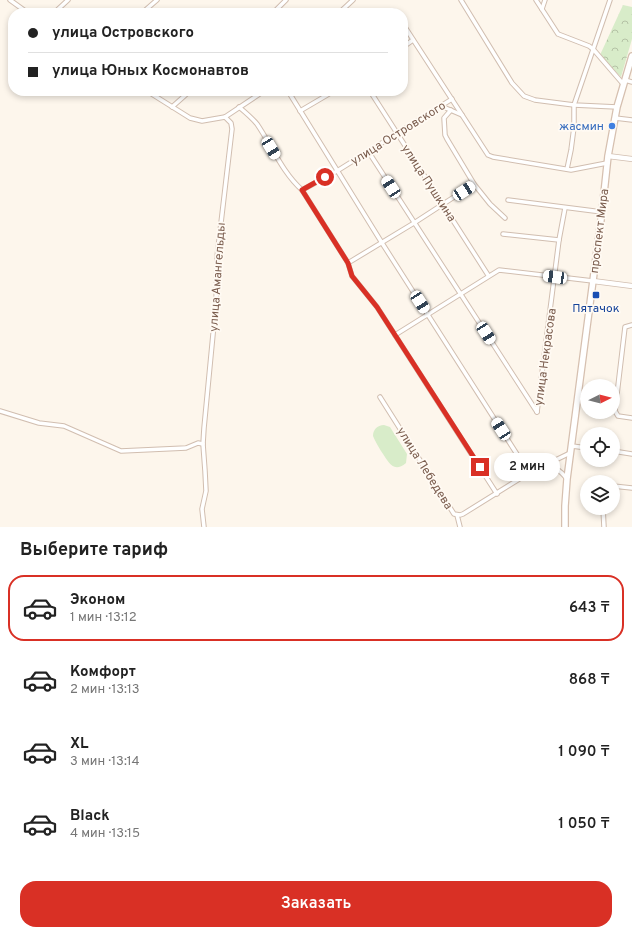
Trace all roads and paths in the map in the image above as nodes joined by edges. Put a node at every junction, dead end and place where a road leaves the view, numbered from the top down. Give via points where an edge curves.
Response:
1 (11, 0) edge
2 (68, 0) edge
3 (157, 0) edge
4 (286, 0) edge
5 (353, 0) edge
6 (461, 0) edge
7 (536, 0) edge
8 (545, 0) edge
9 (610, 0) edge
10 (21, 8) edge
11 (59, 8) edge
12 (148, 8) edge
13 (278, 8) edge
14 (344, 8) edge
15 (542, 9) junction
16 (408, 32) edge
17 (413, 40) junction
18 (408, 44) edge
19 (593, 49) junction
20 (632, 56) edge
21 (632, 82) edge
22 (624, 83) junction
23 (155, 96) edge
24 (184, 96) edge
25 (256, 96) edge
26 (291, 96) edge
27 (326, 96) edge
28 (373, 96) edge
29 (452, 99) junction
30 (574, 105) junction
31 (441, 106) junction
32 (172, 107) junction
33 (239, 107) junction
34 (617, 107) junction
35 (451, 110) junction
36 (300, 111) junction
37 (462, 115) junction
38 (224, 117) junction
39 (615, 118) junction
40 (632, 120) edge
41 (396, 133) junction
42 (368, 151) junction
43 (608, 156) junction
44 (632, 159) edge
45 (608, 163) junction
46 (567, 169) junction
47 (337, 170) junction
48 (474, 184) junction
49 (302, 190) junction
50 (508, 200) dead end
51 (443, 204) junction
52 (565, 208) junction
53 (602, 212) junction
54 (505, 218) dead end
55 (414, 223) junction
56 (503, 234) dead end
57 (559, 240) junction
58 (382, 243) junction
59 (348, 263) junction
60 (488, 275) junction
61 (555, 277) junction
62 (593, 282) junction
63 (632, 286) edge
64 (460, 294) junction
65 (428, 314) junction
66 (632, 325) edge
67 (395, 335) junction
68 (380, 397) dead end
69 (0, 411) edge
70 (632, 418) edge
71 (203, 444) junction
72 (572, 446) junction
73 (580, 447) edge
74 (620, 452) edge
75 (570, 453) junction
76 (632, 454) edge
77 (542, 467) junction
78 (529, 473) junction
79 (567, 479) junction
80 (620, 487) edge
81 (632, 488) edge
82 (497, 494) junction
83 (457, 515) junction
84 (603, 515) edge
85 (204, 527) edge
86 (460, 527) edge
87 (565, 527) edge
88 (604, 527) edge

1 - 10 street
2 - 11 street
3 - 12 street
4 - 13 street
5 - 14 street
6 - 30 street via 520,93 535,100
7 - 15 street
8 - 15 street
9 - 19 street
15 - 19 street via 558,34
16 - 17 street, улица Островского
17 - 18 street
17 - 29 street, улица Островского
19 - 22 street
19 - 30 street
20 - 22 main road, проспект Мира
21 - 22 street
22 - 34 main road, проспект Мира
23 - 32 street
24 - 32 street
25 - 33 street
26 - 36 street
27 - 36 street
28 - 41 street, улица Пушкина
29 - 31 street, улица Островского
29 - 37 street, улица Островского
30 - 34 street
30 - 46 street via 572,150
31 - 35 street
31 - 41 street, улица Островского
32 - 38 street via 190,118 202,121
33 - 38 street
33 - 49 street via 256,124 284,169
34 - 39 main road, проспект Мира
35 - 37 street
35 - 48 street via 444,118 445,135
36 - 47 street
37 - 46 street, улица Островского via 488,155
38 - 71 street, улица Амангельды via 231,123 232,129 217,257 216,303
39 - 40 street
39 - 43 main road, проспект Мира
41 - 42 street, улица Островского
41 - 51 street, улица Пушкина
42 - 47 street, улица Островского
42 - 55 street, улица Некрасова
43 - 44 street
43 - 45 main road, проспект Мира
45 - 46 street, улица Островского
45 - 53 main road, проспект Мира
47 - 49 street, улица Островского
47 - 58 street
48 - 51 street
48 - 54 street
49 - 59 street
50 - 52 street
51 - 55 street
51 - 60 street, улица Пушкина
52 - 53 street
52 - 57 street, улица Некрасова
53 - 62 main road, проспект Мира
55 - 58 street
55 - 64 street, улица Некрасова
56 - 57 street
57 - 61 street, улица Некрасова
58 - 59 street
58 - 65 street
59 - 67 street via 352,276
60 - 61 street via 499,270
60 - 64 street
61 - 62 street
61 - 64 street, улица Некрасова via 537,412
62 - 63 street
62 - 72 main road, проспект Мира
64 - 65 street
65 - 67 street
65 - 78 street
66 - 70 street via 625,327 615,411 618,416
67 - 82 street
68 - 83 street, улица Лебедева
69 - 71 street via 39,423 64,426 121,451 186,448 198,443
71 - 85 street, улица Амангельды via 206,491 202,509
72 - 73 street
72 - 75 main road, проспект Мира
74 - 76 street
75 - 77 street, улица Лебедева
75 - 79 main road, проспект Мира
77 - 78 street, улица Лебедева
77 - 79 street via 552,466 562,472
78 - 82 street, улица Лебедева
79 - 87 main road, проспект Мира
80 - 81 street
82 - 83 street, улица Лебедева via 464,514
83 - 86 street
84 - 88 street

